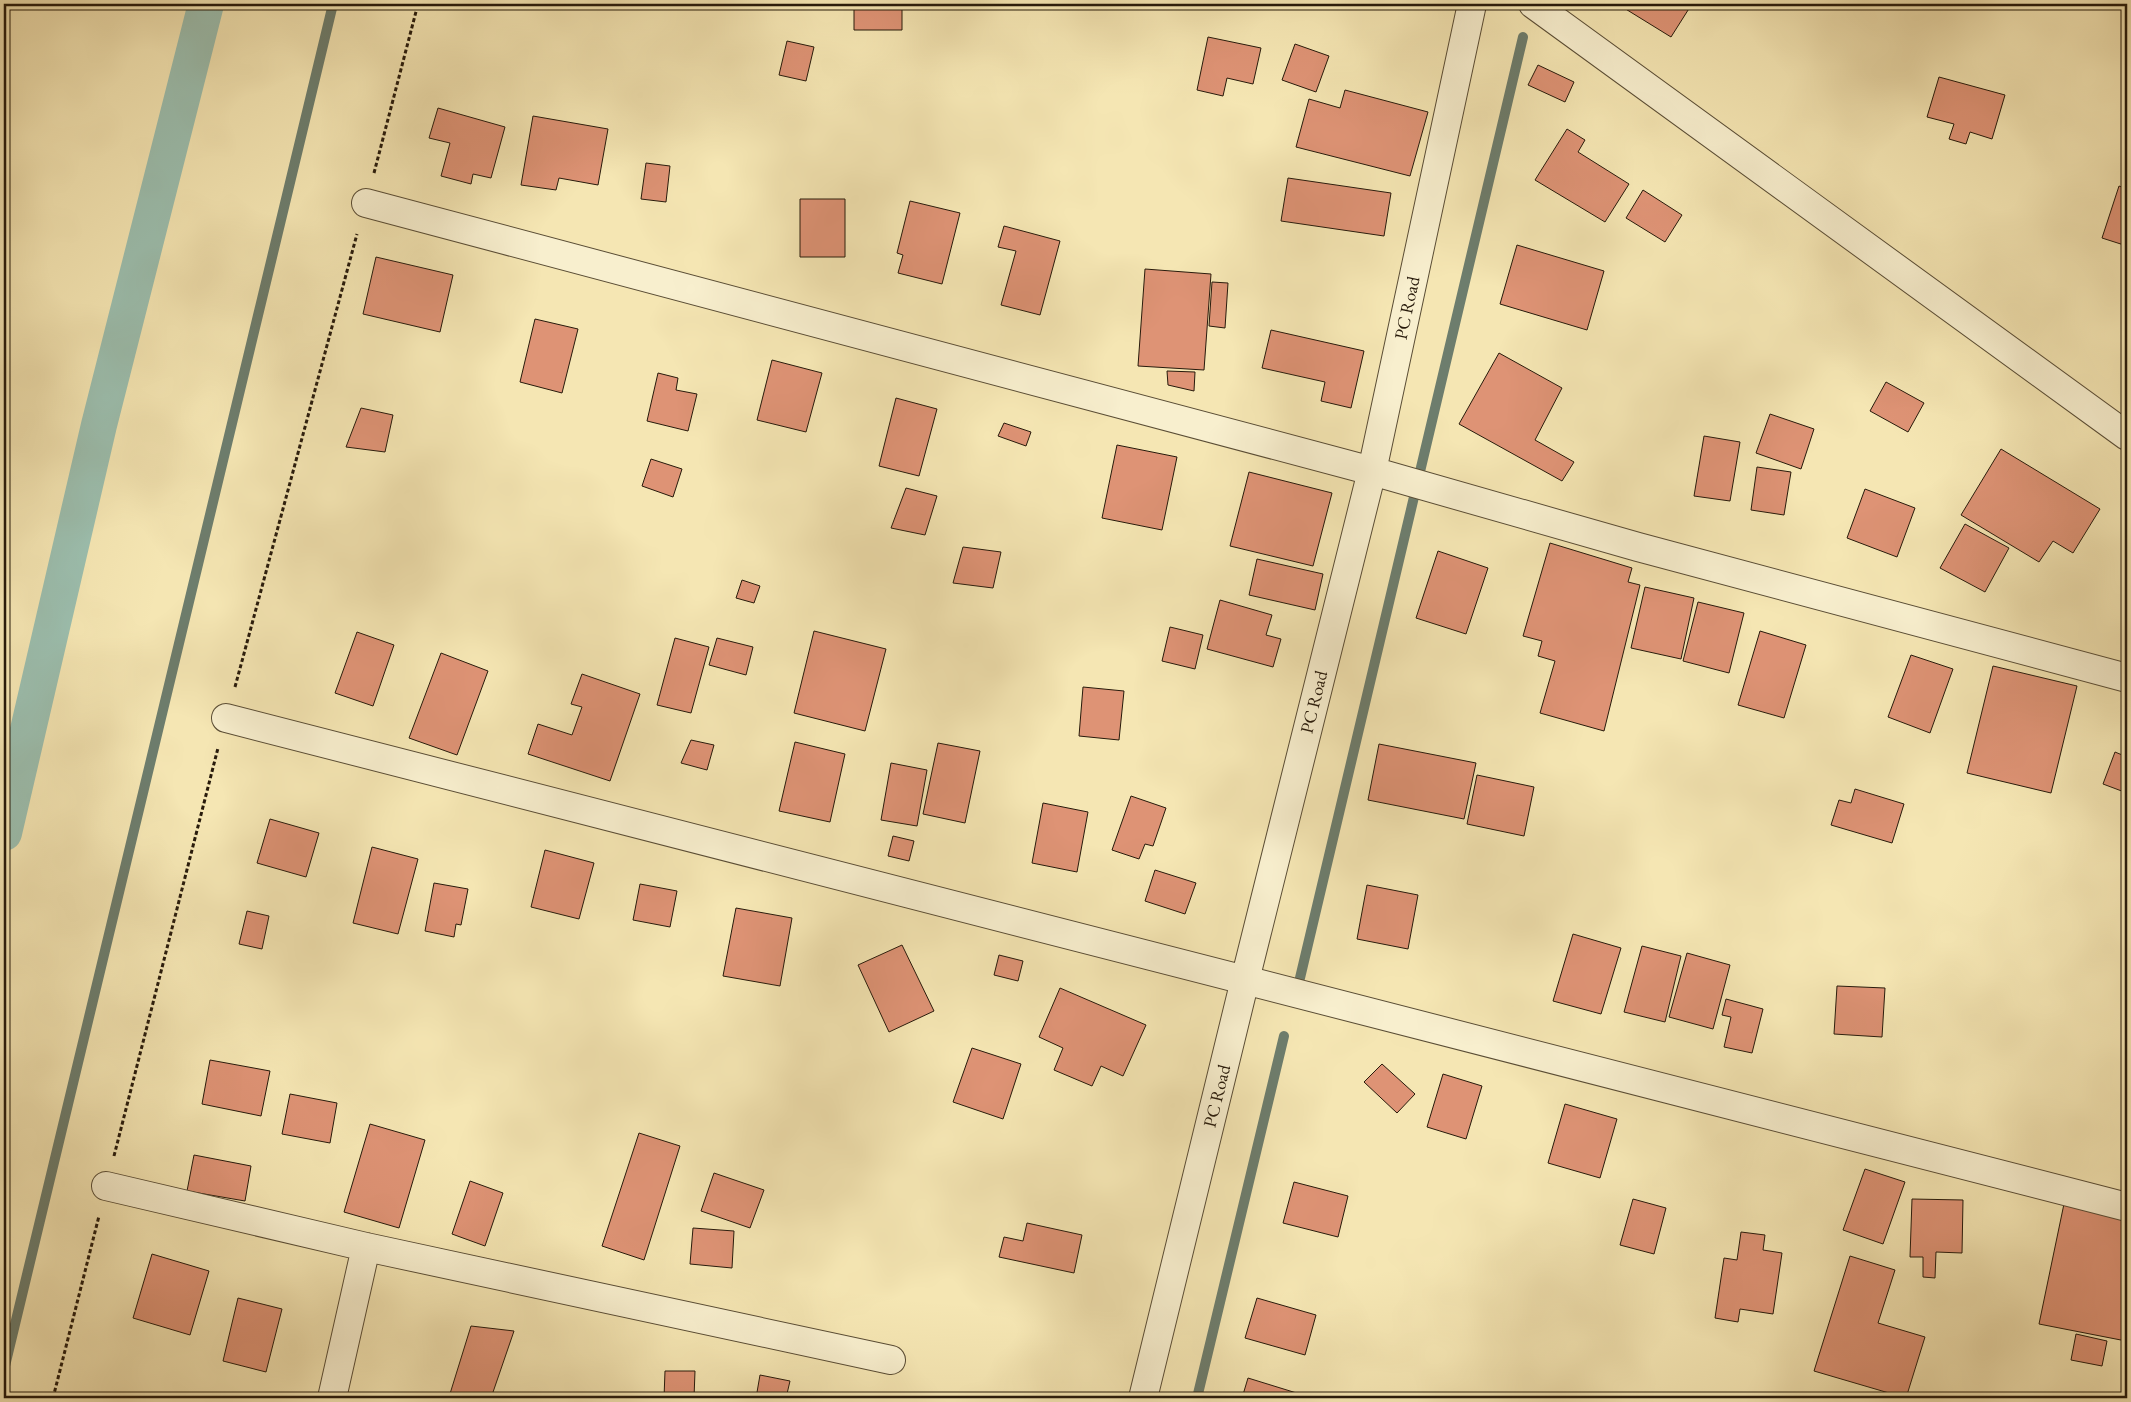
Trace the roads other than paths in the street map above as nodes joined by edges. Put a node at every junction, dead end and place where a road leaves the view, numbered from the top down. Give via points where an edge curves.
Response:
1 (1472, 4) edge
2 (1533, 4) edge
3 (366, 203) dead end
4 (2127, 436) edge
5 (1372, 472) junction
6 (2127, 678) edge
7 (226, 718) dead end
8 (1245, 980) junction
9 (106, 1186) dead end
10 (2127, 1207) edge
11 (366, 1247) junction
12 (891, 1360) dead end
13 (332, 1398) edge
14 (1143, 1398) edge

1 - 5 street, PC Road
2 - 4 street
3 - 5 street
5 - 6 street via 1648,550
5 - 8 street, PC Road
7 - 8 street
8 - 10 street
8 - 14 street, PC Road
9 - 11 street
11 - 12 street
11 - 13 street

